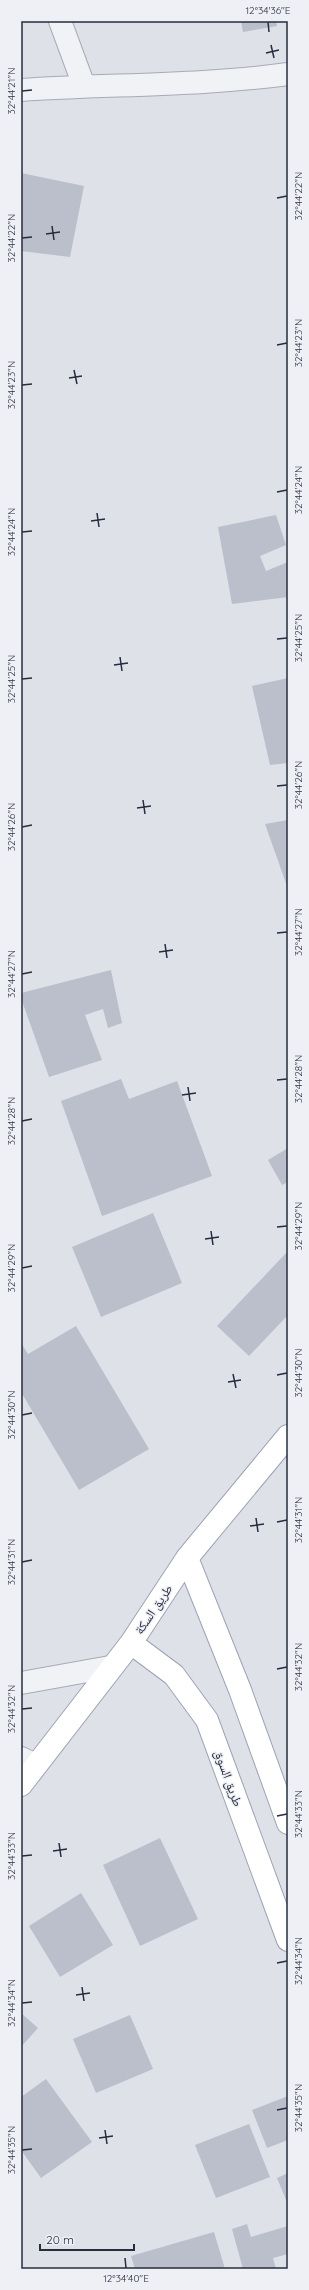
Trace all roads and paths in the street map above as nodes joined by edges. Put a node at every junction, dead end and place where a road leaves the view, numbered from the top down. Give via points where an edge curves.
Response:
1 (60, 21) edge
2 (288, 74) edge
3 (84, 86) junction
4 (21, 90) edge
5 (288, 1436) edge
6 (188, 1558) junction
7 (131, 1642) junction
8 (110, 1668) junction
9 (21, 1683) edge
10 (28, 1761) edge
11 (21, 1785) edge
12 (288, 1823) edge
13 (288, 1940) edge

1 - 3 street
2 - 3 street via 246,80
3 - 4 street
5 - 6 main road, طريق السكة
6 - 7 main road, طريق السكة
6 - 12 main road via 240,1690
7 - 8 main road, طريق السكة
7 - 13 main road, طريق السوق via 174,1675 207,1720
8 - 9 street
8 - 10 main road, طريق السكة
10 - 11 main road, طريق السكة

